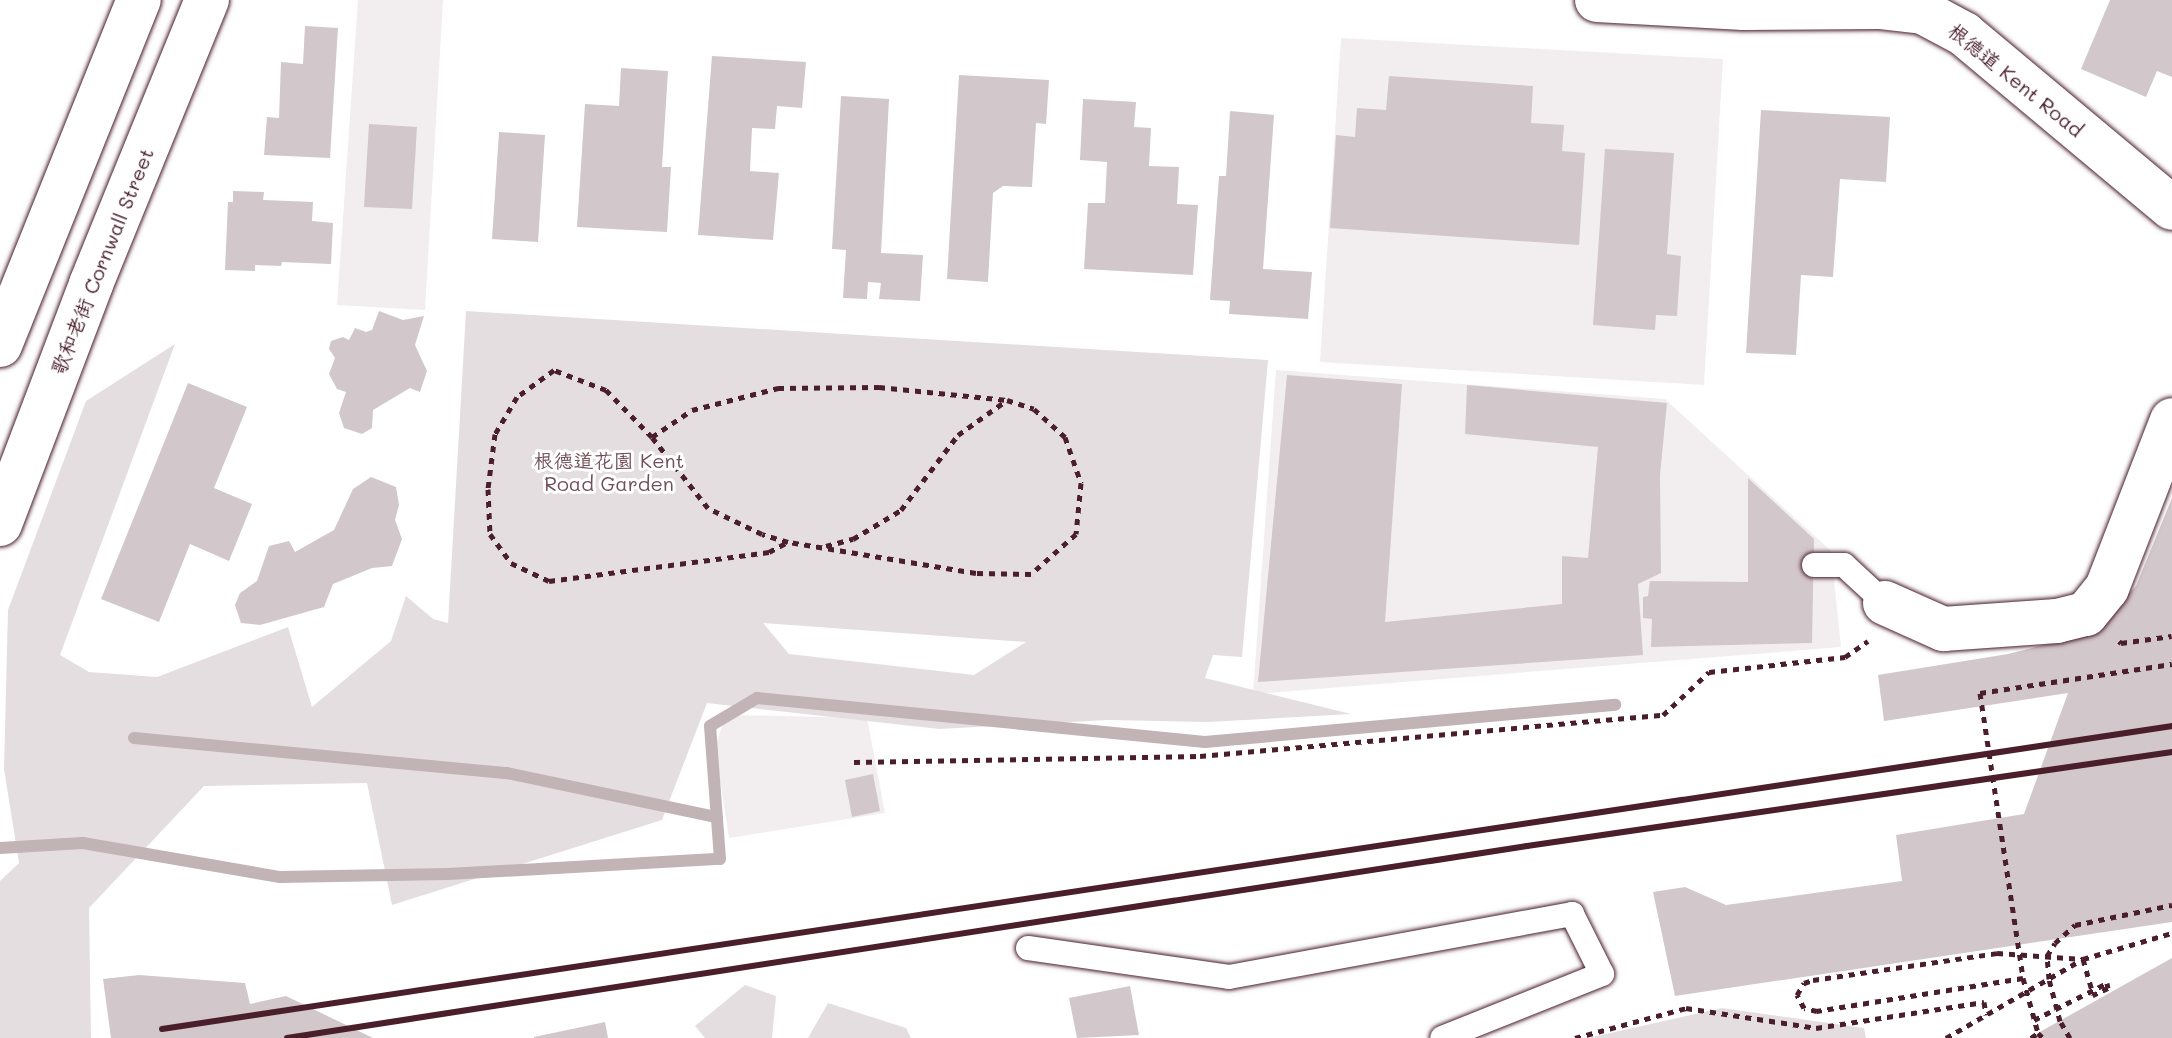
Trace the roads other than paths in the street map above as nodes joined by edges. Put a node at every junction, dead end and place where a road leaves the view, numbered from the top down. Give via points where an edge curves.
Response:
1 (139, 0) edge
2 (207, 0) edge
3 (1597, 0) edge
4 (1880, 4) edge
5 (2172, 208) edge
6 (0, 345) edge
7 (2172, 420) edge
8 (0, 524) edge
9 (1814, 565) dead end
10 (1877, 622) joint
11 (1028, 948) dead end
12 (1442, 1038) edge

1 - 6 street
2 - 8 street, 歌和老街 Cornwall Street
3 - 4 street, 根德道 Kent Road via 1744,8
4 - 5 street, 根德道 Kent Road via 1923,12 1964,34
7 - 10 street via 2107,588 2086,614 1943,629
9 - 10 lane via 1844,565
11 - 12 lane via 1229,977 1572,914 1602,974

